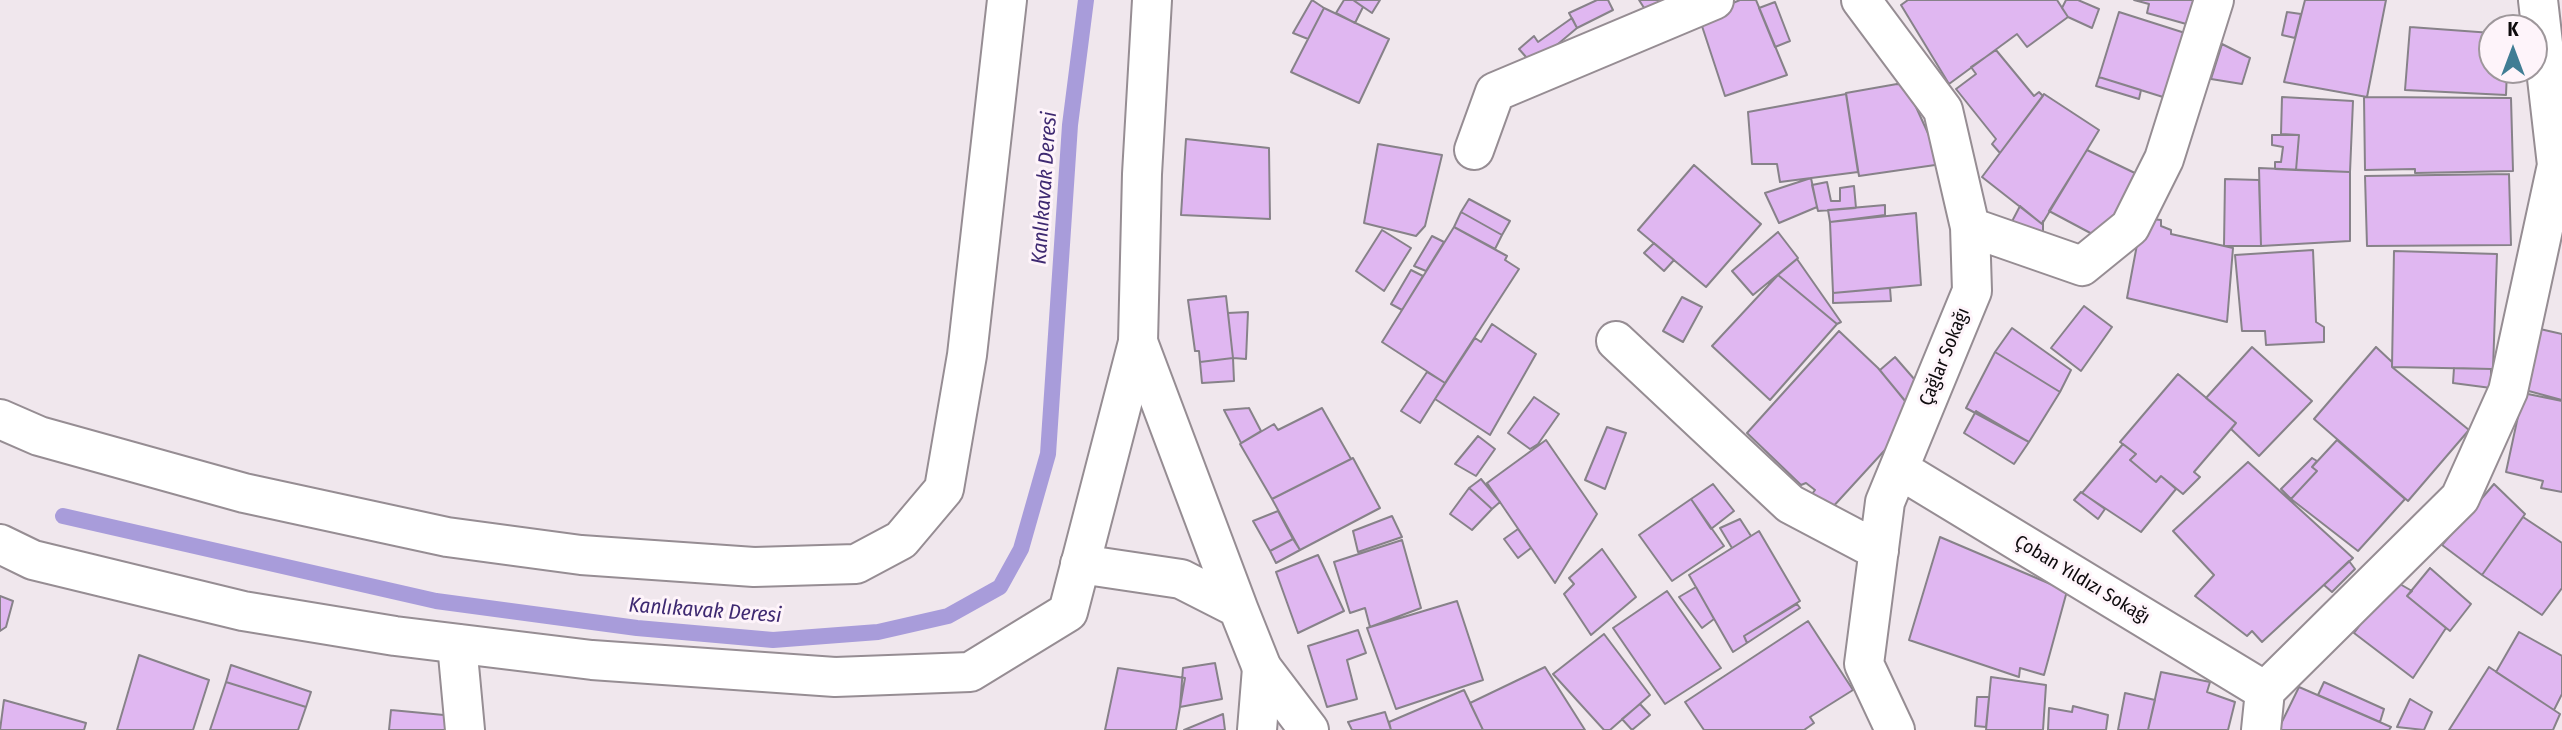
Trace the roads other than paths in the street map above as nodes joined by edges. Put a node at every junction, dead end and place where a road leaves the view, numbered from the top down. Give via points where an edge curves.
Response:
1 (1007, 0) edge
2 (1152, 0) edge
3 (1714, 0) edge
4 (1861, 0) edge
5 (2214, 0) edge
6 (2538, 0) edge
7 (1474, 149) dead end
8 (1970, 227) junction
9 (1616, 341) dead end
10 (1138, 342) junction
11 (0, 419) edge
12 (1899, 468) junction
13 (0, 544) edge
14 (1879, 551) junction
15 (1080, 564) junction
16 (1238, 608) junction
17 (457, 644) junction
18 (1262, 668) junction
19 (2265, 691) junction
20 (465, 730) edge
21 (1257, 730) edge
22 (1309, 730) edge
23 (1895, 730) edge
24 (2261, 730) edge

1 - 11 street via 967,355 944,489 901,540 856,564 754,567 581,555 447,537 244,493 39,436
2 - 10 street
3 - 7 street via 1495,92
4 - 8 street, Çağlar Sokağı via 1943,110
5 - 8 street via 2164,159 2130,227 2082,266
6 - 19 street via 2557,165 2508,391 2460,498
8 - 12 street, Çağlar Sokağı via 1972,291
9 - 14 street via 1790,504
10 - 15 street
10 - 16 street
12 - 14 street, Çağlar Sokağı via 1885,502
12 - 19 street, Çoban Yıldızı Sokağı
13 - 17 street via 33,560 243,611
14 - 23 street, Çağlar Sokağı via 1864,664
15 - 16 street via 1181,579
15 - 17 street via 1068,612 970,672 835,677 593,660
16 - 18 street
17 - 20 street
18 - 21 street
18 - 22 street
19 - 24 street

